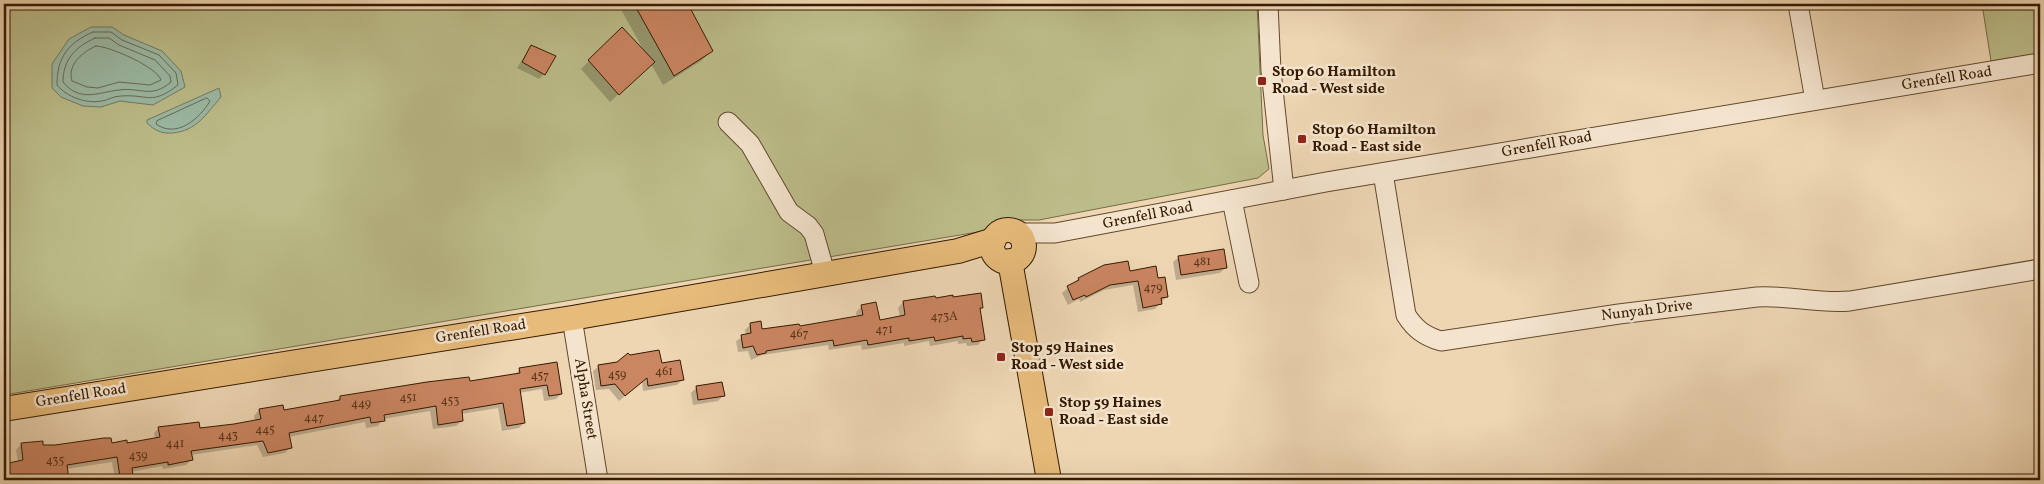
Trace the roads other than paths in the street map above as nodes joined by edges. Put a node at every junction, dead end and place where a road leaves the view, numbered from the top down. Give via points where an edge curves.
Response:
1 (1268, 4) edge
2 (1798, 4) edge
3 (2040, 63) edge
4 (1815, 100) junction
5 (728, 122) dead end
6 (1383, 173) junction
7 (1284, 190) junction
8 (1232, 200) junction
9 (1009, 247) junction
10 (2040, 269) edge
11 (825, 273) junction
12 (1249, 283) dead end
13 (572, 318) junction
14 (4, 409) edge
15 (598, 480) edge
16 (1049, 480) edge

1 - 7 street via 1271,71
2 - 4 street
3 - 4 street, Grenfell Road
4 - 6 street, Grenfell Road
5 - 11 street via 750,144 789,212 814,234
6 - 7 street, Grenfell Road
6 - 10 street, Nunyah Drive via 1406,315 1416,329 1441,341 1757,297 1850,301
7 - 8 street, Grenfell Road
8 - 9 street, Grenfell Road via 1055,233
8 - 12 street
9 - 11 main road, Grenfell Road via 958,251
9 - 16 main road
11 - 13 main road, Grenfell Road
13 - 14 main road, Grenfell Road
13 - 15 street, Alpha Street

